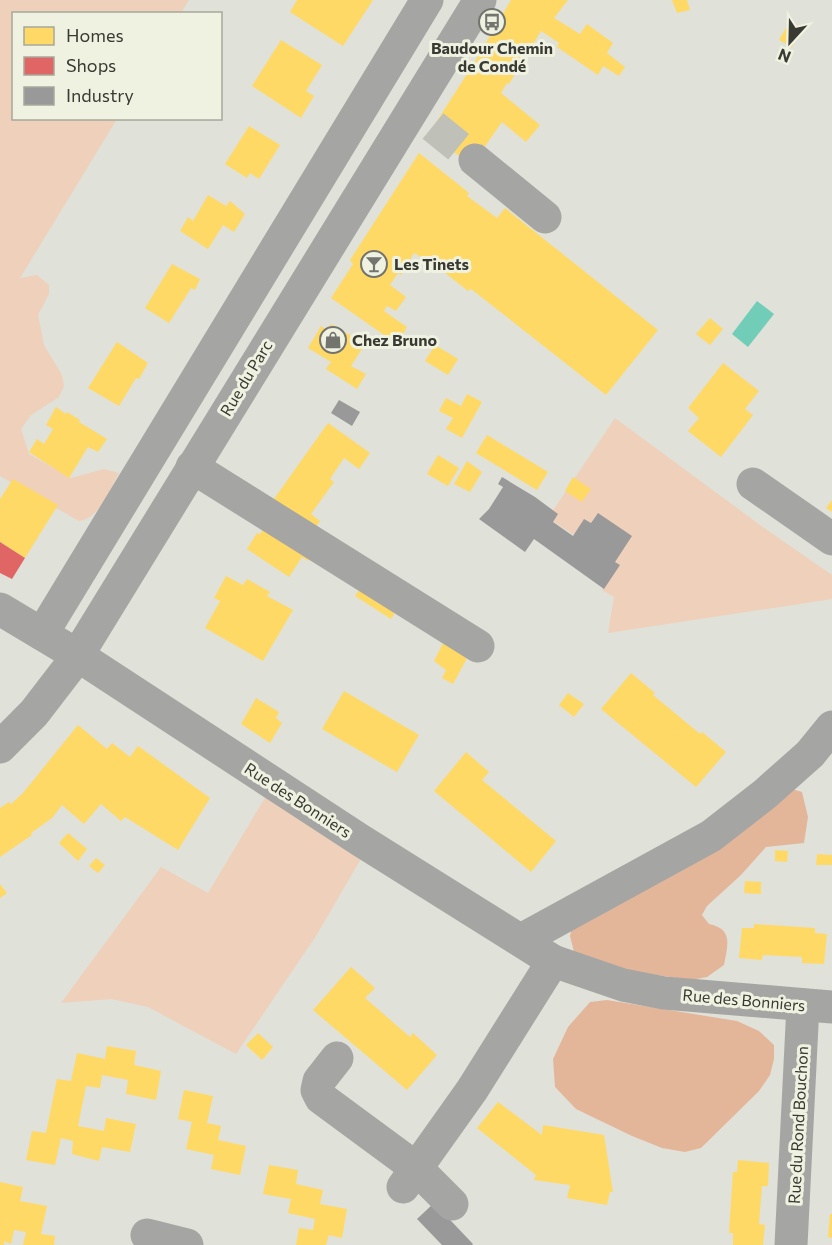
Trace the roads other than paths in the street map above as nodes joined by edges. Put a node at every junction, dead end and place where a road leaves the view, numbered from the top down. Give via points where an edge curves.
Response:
1 (427, 0) edge
2 (480, 0) edge
3 (475, 160) tunnel mouth
4 (546, 217) dead end
5 (235, 316) junction
6 (271, 337) junction
7 (192, 467) junction
8 (753, 484) dead end
9 (832, 539) edge
10 (0, 609) edge
11 (42, 634) junction
12 (478, 646) dead end
13 (77, 655) junction
14 (832, 727) edge
15 (0, 747) edge
16 (521, 940) junction
17 (553, 961) junction
18 (818, 1006) edge
19 (337, 1058) dead end
20 (410, 1177) junction
21 (453, 1204) dead end
22 (147, 1235) dead end
23 (187, 1245) edge
24 (791, 1245) edge

1 - 5 street
2 - 6 street, Rue du Parc via 423,118
3 - 4 street
5 - 6 street
5 - 11 street
6 - 7 street, Rue du Parc
7 - 12 street
7 - 13 street, Rue du Parc
8 - 9 street
10 - 11 street, Rue des Bonniers
11 - 13 street, Rue des Bonniers
13 - 15 street, Rue du Parc via 34,713
13 - 16 street, Rue des Bonniers
14 - 16 street via 810,754 711,836
16 - 17 street, Rue des Bonniers
17 - 18 street, Rue des Bonniers via 623,985 664,993
17 - 20 street via 472,1090
18 - 24 street, Rue du Rond Bouchon
19 - 20 street via 319,1081 317,1090 321,1098
20 - 21 street
22 - 23 street

